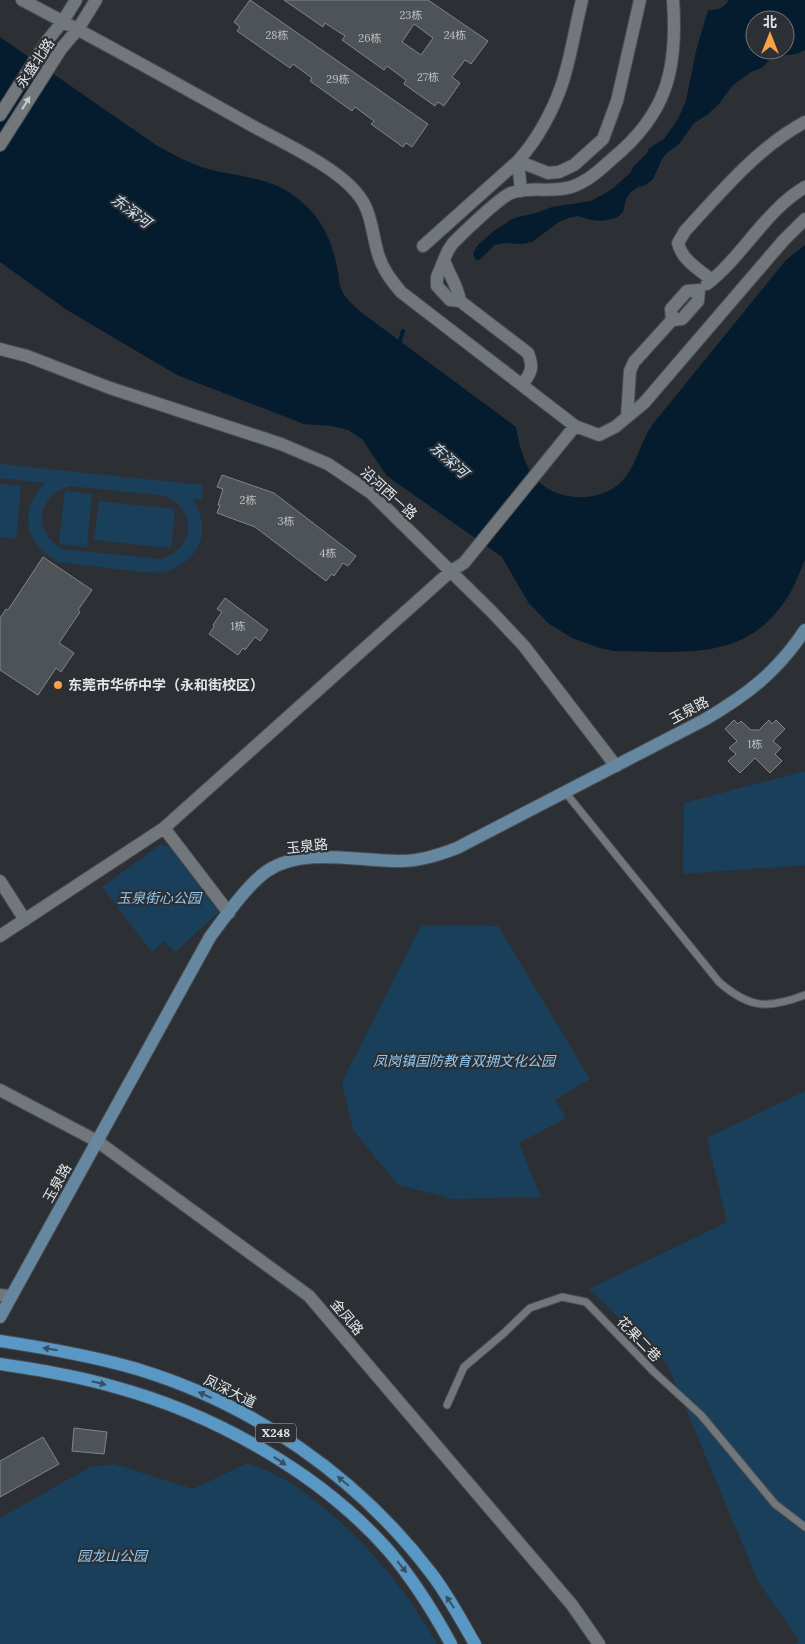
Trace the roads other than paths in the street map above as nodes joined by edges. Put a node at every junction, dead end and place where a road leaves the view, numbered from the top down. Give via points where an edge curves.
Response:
1 (22, 0) edge
2 (76, 0) edge
3 (96, 0) edge
4 (582, 0) edge
5 (640, 0) edge
6 (673, 0) edge
7 (63, 21) junction
8 (78, 29) junction
9 (0, 115) edge
10 (805, 122) edge
11 (0, 145) edge
12 (518, 161) junction
13 (805, 187) edge
14 (521, 191) junction
15 (805, 219) edge
16 (423, 246) dead end
17 (712, 280) junction
18 (0, 349) edge
19 (522, 385) junction
20 (627, 417) junction
21 (575, 426) junction
22 (450, 572) junction
23 (805, 630) edge
24 (616, 766) junction
25 (565, 792) junction
26 (164, 828) junction
27 (0, 881) edge
28 (228, 913) junction
29 (25, 920) junction
30 (0, 936) edge
31 (805, 995) edge
32 (0, 1090) edge
33 (97, 1141) junction
34 (6, 1295) edge
35 (0, 1317) edge
36 (0, 1341) edge
37 (0, 1364) edge
38 (447, 1405) dead end
39 (805, 1527) edge
40 (451, 1644) edge
41 (475, 1644) edge
42 (599, 1644) edge

1 - 7 street
2 - 7 street, 永盛北路
3 - 8 street, 永盛北路
4 - 12 street via 562,83 544,122
5 - 12 street via 617,101 603,139 574,165 559,172 542,171
6 - 14 street via 671,67 664,92 643,130 595,174 570,188
7 - 8 street
7 - 9 street, 永盛北路
11 -> 8 street, 永盛北路 via 61,49
8 - 19 street via 343,178 360,197 385,272 401,292
10 - 17 street via 742,170 685,231 678,243 680,252
12 - 14 street
12 - 16 street
13 - 17 street via 781,205
14 - 19 street via 501,200 452,244 444,260 460,301 528,354 532,362 531,373
15 - 20 street via 644,403
17 - 20 street via 699,290 698,301 682,319 672,320 634,362 630,371
18 - 22 street, 沿河西一路 via 281,444 328,464 371,493
19 - 21 street
20 - 21 street via 614,428 599,434
21 - 22 street via 482,542 464,563
22 - 24 street, 沿河西一路 via 524,646
22 - 26 street
23 - 24 street, 玉泉路 via 778,666 734,702
24 - 25 street, 玉泉路
25 - 28 street, 玉泉路 via 457,848 423,859 381,861 317,857 282,864 267,872
25 - 31 lane via 719,982 733,994 749,1002 766,1005 784,1003
26 - 28 street
26 - 29 street
27 - 29 street
28 - 33 street, 玉泉路 via 195,963
29 - 30 street
32 - 33 street, 金凤路
33 - 34 street, 玉泉路
33 - 42 street, 金凤路 via 309,1296 572,1605
34 - 35 street, 玉泉路
41 -> 36 main road, 凤深大道 / X248 via 432,1575 401,1536 353,1489 286,1439 229,1406 154,1375 78,1354
37 -> 40 main road, X248 via 131,1391 191,1413 268,1453 328,1495 376,1537 426,1600
38 - 39 lane, 花果二巷 via 464,1367 530,1308 562,1297 586,1302 701,1415 775,1504

